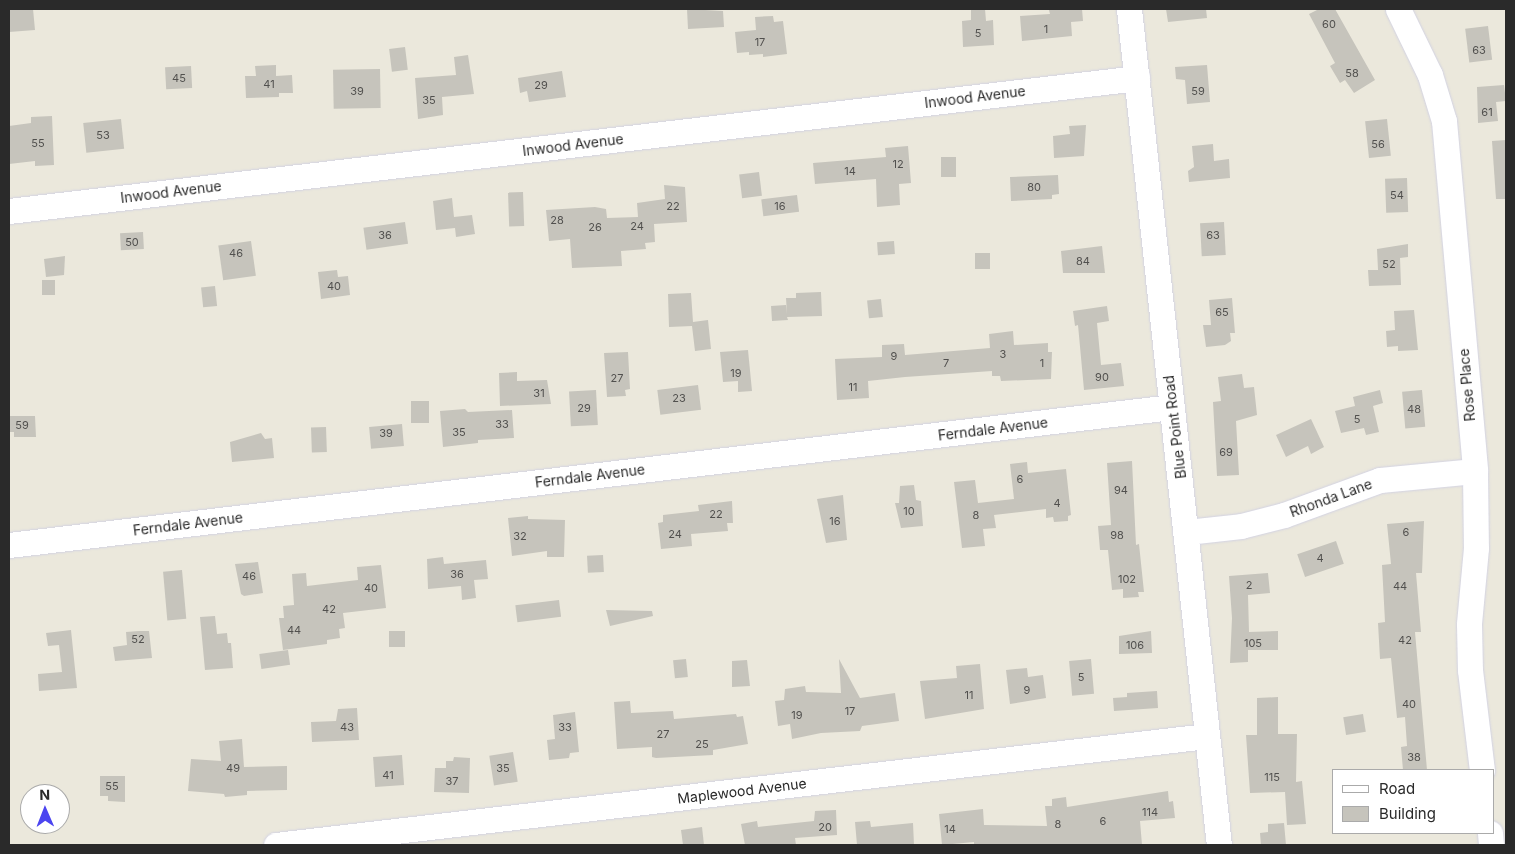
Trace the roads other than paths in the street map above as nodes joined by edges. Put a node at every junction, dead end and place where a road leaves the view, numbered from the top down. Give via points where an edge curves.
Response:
1 (1129, 9) edge
2 (1401, 9) edge
3 (1137, 78) junction
4 (9, 211) edge
5 (1172, 407) junction
6 (1475, 471) junction
7 (1187, 532) junction
8 (9, 545) edge
9 (1207, 736) junction
10 (1482, 769) edge
11 (276, 845) edge
12 (1219, 845) edge

1 - 3 street, Blue Point Road
2 - 6 street, Rose Place via 1430,75 1444,121
3 - 4 street, Inwood Avenue
3 - 5 street, Blue Point Road
5 - 7 street, Blue Point Road
5 - 8 street, Ferndale Avenue
6 - 7 street, Rhonda Lane via 1380,480 1284,515 1241,526
6 - 10 street, Rose Place via 1476,548 1469,624 1470,670
7 - 9 street, Blue Point Road
9 - 11 street, Maplewood Avenue
9 - 12 street, Blue Point Road

